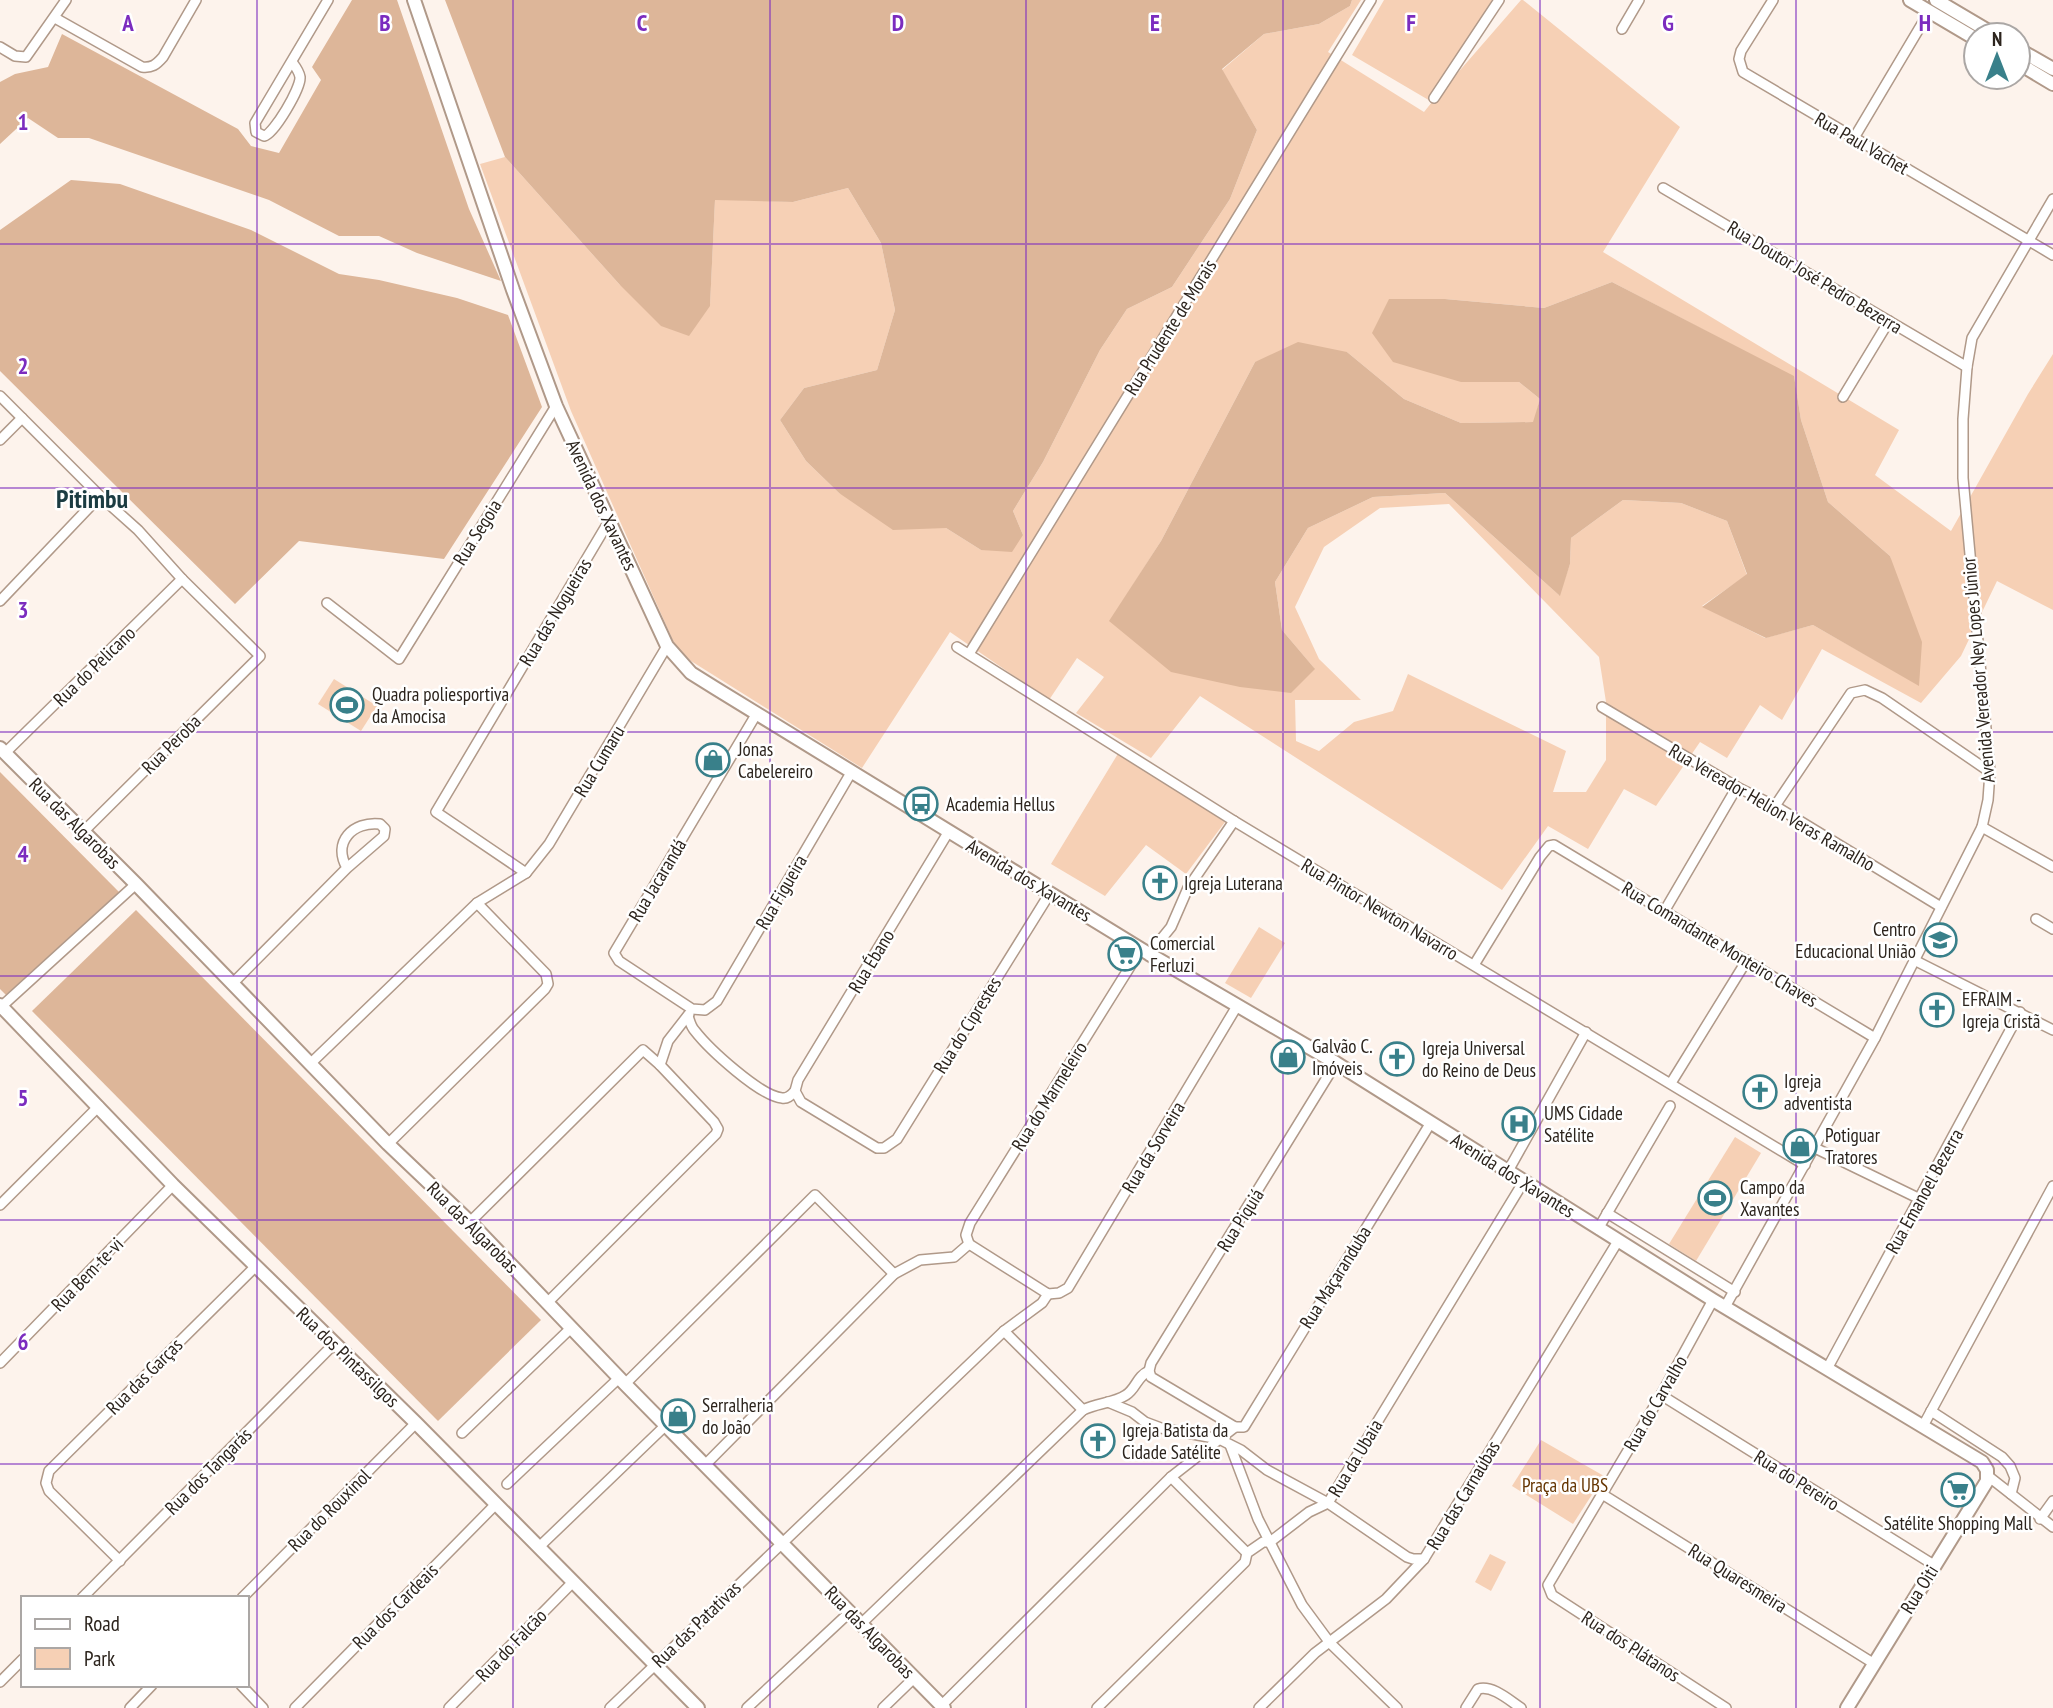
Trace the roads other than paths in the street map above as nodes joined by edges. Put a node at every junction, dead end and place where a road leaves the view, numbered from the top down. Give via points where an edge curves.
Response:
1 (66, 0) edge
2 (196, 0) edge
3 (328, 0) edge
4 (414, 0) edge
5 (1371, 0) edge
6 (1499, 0) edge
7 (1639, 0) edge
8 (1773, 0) edge
9 (1910, 0) edge
10 (1933, 6) edge
11 (55, 18) junction
12 (1965, 21) edge
13 (1962, 28) edge
14 (1622, 29) dead end
15 (0, 47) edge
16 (2032, 57) edge
17 (292, 62) junction
18 (2053, 69) edge
19 (2032, 71) edge
20 (2053, 84) edge
21 (1434, 98) dead end
22 (1854, 138) junction
23 (1664, 188) dead end
24 (2053, 199) edge
25 (2029, 240) junction
26 (2053, 255) edge
27 (1889, 321) junction
28 (1966, 367) junction
29 (0, 396) edge
30 (1843, 397) dead end
31 (556, 406) junction
32 (22, 418) junction
33 (0, 440) edge
34 (100, 496) junction
35 (609, 521) junction
36 (182, 579) junction
37 (0, 601) edge
38 (327, 603) dead end
39 (667, 646) junction
40 (957, 647) dead end
41 (969, 654) junction
42 (1602, 707) dead end
43 (758, 713) junction
44 (2, 750) edge
45 (852, 771) junction
46 (1990, 772) junction
47 (1737, 787) junction
48 (1774, 806) junction
49 (1234, 821) junction
50 (1982, 827) junction
51 (949, 831) junction
52 (83, 832) junction
53 (2053, 867) edge
54 (347, 868) junction
55 (526, 873) junction
56 (136, 884) junction
57 (1050, 893) junction
58 (477, 903) junction
59 (1941, 907) junction
60 (1665, 910) junction
61 (2036, 919) dead end
62 (2053, 929) edge
63 (1145, 951) junction
64 (1747, 960) junction
65 (1914, 960) junction
66 (1474, 965) junction
67 (233, 983) junction
68 (1, 1006) edge
69 (1237, 1006) junction
70 (705, 1010) joint
71 (2020, 1012) junction
72 (690, 1013) junction
73 (2053, 1030) edge
74 (1586, 1032) junction
75 (1875, 1038) junction
76 (1336, 1063) junction
77 (310, 1064) junction
78 (660, 1065) junction
79 (1671, 1083) junction
80 (795, 1091) junction
81 (99, 1106) junction
82 (1670, 1106) dead end
83 (1430, 1124) junction
84 (388, 1144) junction
85 (1815, 1148) junction
86 (1805, 1165) junction
87 (1508, 1171) junction
88 (1524, 1181) junction
89 (173, 1185) junction
90 (2053, 1186) edge
91 (1920, 1199) junction
92 (0, 1205) edge
93 (1607, 1213) junction
94 (470, 1223) junction
95 (1598, 1228) junction
96 (1643, 1234) junction
97 (1618, 1241) junction
98 (969, 1244) junction
99 (1633, 1251) junction
100 (1668, 1251) junction
101 (255, 1266) junction
102 (1658, 1266) junction
103 (894, 1274) junction
104 (1735, 1292) junction
105 (1048, 1294) junction
106 (1713, 1300) junction
107 (547, 1303) junction
108 (1725, 1307) junction
109 (570, 1328) junction
110 (1004, 1331) junction
111 (334, 1343) junction
112 (0, 1363) edge
113 (1827, 1369) junction
114 (1150, 1374) junction
115 (622, 1381) junction
116 (1661, 1395) junction
117 (1106, 1401) junction
118 (1083, 1410) junction
119 (1931, 1411) junction
120 (416, 1423) junction
121 (666, 1425) junction
122 (1923, 1426) junction
123 (1237, 1427) junction
124 (462, 1433) dead end
125 (1219, 1439) junction
126 (1230, 1444) junction
127 (706, 1464) junction
128 (1987, 1473) junction
129 (1171, 1477) junction
130 (506, 1484) dead end
131 (1602, 1494) junction
132 (2011, 1494) junction
133 (2053, 1500) edge
134 (496, 1503) junction
135 (1328, 1503) junction
136 (2040, 1519) junction
137 (2053, 1527) edge
138 (782, 1542) junction
139 (1270, 1542) junction
140 (539, 1547) junction
141 (1247, 1553) junction
142 (1424, 1559) junction
143 (120, 1561) junction
144 (1934, 1565) junction
145 (1551, 1577) joint
146 (573, 1582) junction
147 (84, 1596) edge
148 (244, 1596) edge
149 (850, 1611) junction
150 (862, 1622) junction
151 (1330, 1643) junction
152 (21, 1661) edge
153 (1873, 1663) junction
154 (655, 1664) junction
155 (914, 1678) junction
156 (0, 1682) edge
157 (150, 1687) edge
158 (243, 1687) edge
159 (943, 1707) edge
160 (130, 1708) edge
161 (263, 1708) edge
162 (295, 1708) edge
163 (449, 1708) edge
164 (610, 1708) edge
165 (698, 1708) edge
166 (747, 1708) edge
167 (883, 1708) edge
168 (1097, 1708) edge
169 (1259, 1708) edge
170 (1397, 1708) edge
171 (1466, 1708) edge
172 (1521, 1708) edge
173 (1726, 1708) edge
174 (1847, 1708) edge

1 - 11 street
2 - 11 street via 163,57 156,65 142,68
3 - 17 street
4 - 31 street, Avenida dos Xavantes
5 - 41 street, Rua Prudente de Morais
6 - 21 street
7 - 14 street
8 - 22 street, Rua Paul Vachet via 1741,51 1740,67
9 - 10 street
10 - 12 street
10 - 13 street
10 - 22 street
11 - 15 street via 29,55 15,57
16 - 18 street
17 - 17 street via 299,73 298,87 272,132 259,134 254,123
19 - 20 street
22 - 25 street, Rua Paul Vachet
23 - 27 street, Rua Doutor José Pedro Bezerra
24 - 25 street, Avenida Vereador Ney Lopes Júnior
25 - 26 street, Rua Paul Vachet
25 - 28 street, Avenida Vereador Ney Lopes Júnior via 1972,338
27 - 28 street, Rua Doutor José Pedro Bezerra
27 - 30 street
28 - 46 street, Avenida Vereador Ney Lopes Júnior via 1963,478
29 - 32 street
31 - 35 street, Avenida dos Xavantes
31 - 38 street, Rua Segoia via 399,659
32 - 33 street
32 - 34 street
34 - 36 street
34 - 37 street
35 - 39 street, Avenida dos Xavantes
35 - 55 street, Rua das Nogueiras via 436,812
36 - 44 street, Rua do Pelicano
36 - 52 street, Rua Peroba via 260,656
39 - 43 street, Avenida dos Xavantes via 691,673
39 - 55 street, Rua Cumaru via 550,844
40 - 41 street, Rua Pintor Newton Navarro
41 - 49 street, Rua Pintor Newton Navarro
42 - 47 street, Rua Vereador Helion Veras Ramalho
43 - 45 street, Avenida dos Xavantes
43 - 72 street, Rua Jacarandá via 614,953
44 - 52 street, Rua das Algarobas
45 - 51 street, Avenida dos Xavantes
45 - 70 street, Rua Figueira via 717,1001
46 - 48 street via 1882,698 1857,690 1844,701
46 - 50 street, Avenida Vereador Ney Lopes Júnior
47 - 48 street, Rua Vereador Helion Veras Ramalho
47 - 60 street
48 - 59 street, Rua Vereador Helion Veras Ramalho
49 - 63 street, Rua do Marmeleiro via 1188,888 1171,927
49 - 66 street, Rua Pintor Newton Navarro
50 - 53 street
50 - 59 street, Avenida Vereador Ney Lopes Júnior
51 - 57 street, Avenida dos Xavantes
51 - 80 street, Rua Ébano
52 - 56 street, Rua das Algarobas
54 - 54 street via 384,836 380,824 359,826 342,842
54 - 67 street
55 - 58 street, Rua Cumaru
56 - 67 street, Rua das Algarobas
56 - 68 street
57 - 63 street, Avenida dos Xavantes
57 - 80 street, Rua do Ciprestes via 897,1139 877,1148 801,1102
58 - 77 street
58 - 84 street via 546,974 548,984
59 - 65 street, Avenida Vereador Ney Lopes Júnior
60 - 64 street, Rua Comandante Monteiro Chaves
60 - 66 street, Rua Comandante Monteiro Chaves via 1554,845 1545,850
61 - 62 street
63 - 69 street, Avenida dos Xavantes
63 - 98 street, Rua do Marmeleiro via 970,1223
64 - 75 street, Rua Comandante Monteiro Chaves
64 - 79 street
65 - 71 street
65 - 75 street, Avenida Vereador Ney Lopes Júnior
66 - 74 street, Rua Pintor Newton Navarro
67 - 77 street, Rua das Algarobas
68 - 81 street, Rua dos Pintassilgos
69 - 76 street, Avenida dos Xavantes
69 - 105 street, Rua da Sorveira via 1069,1288
70 - 72 street, Rua Jacarandá
71 - 73 street
71 - 91 street, Rua Emanoel Bezerra
72 - 78 street via 668,1041
72 - 80 street via 696,1032 750,1082 783,1099
74 - 79 street, Rua Pintor Newton Navarro
74 - 87 street
75 - 85 street, Avenida Vereador Ney Lopes Júnior
76 - 83 street, Avenida dos Xavantes
76 - 114 street, Rua Piquiá via 1151,1363
77 - 84 street, Rua das Algarobas
78 - 94 street via 643,1050
78 - 107 street via 718,1129
79 - 86 street, Rua Pintor Newton Navarro
81 - 89 street, Rua dos Pintassilgos
81 - 92 street
82 - 93 street
83 - 87 street, Avenida dos Xavantes
83 - 123 street, Rua Maçaranduba via 1244,1427
84 - 94 street, Rua das Algarobas
85 - 86 street, Avenida Vereador Ney Lopes Júnior
85 - 91 street
86 - 104 street, Avenida Vereador Ney Lopes Júnior
87 - 88 street, Avenida dos Xavantes
88 - 95 street, Avenida dos Xavantes
88 - 135 street, Rua da Ubaia
89 - 101 street, Rua dos Pintassilgos
89 - 112 street, Rua Bem-te-vi
90 - 119 street
91 - 113 street, Rua Emanoel Bezerra
93 - 95 street
93 - 96 street
94 - 107 street, Rua das Algarobas
95 - 97 street, Avenida dos Xavantes
96 - 99 street
96 - 100 street
97 - 99 street, Avenida dos Xavantes
97 - 142 street, Rua das Carnaúbas
98 - 103 street via 954,1257 920,1260
98 - 105 street
99 - 102 street, Avenida dos Xavantes
100 - 102 street
100 - 104 street
101 - 111 street, Rua dos Pintassilgos
101 - 143 street, Rua das Garças via 49,1471 49,1491
102 - 106 street, Avenida dos Xavantes
103 - 115 street via 815,1195
103 - 127 street
104 - 108 street, Avenida Vereador Ney Lopes Júnior
105 - 110 street
106 - 108 street, Avenida dos Xavantes
106 - 116 street, Rua do Carvalho
107 - 109 street, Rua das Algarobas
108 - 113 street, Avenida dos Xavantes
109 - 115 street, Rua das Algarobas
109 - 124 street
110 - 118 street
110 - 138 street
111 - 120 street, Rua dos Pintassilgos
111 - 143 street, Rua dos Tangarás
113 - 122 street, Avenida dos Xavantes
114 - 117 street, Rua Piquiá via 1141,1376 1129,1394
114 - 123 street
115 - 121 street, Rua das Algarobas
115 - 130 street
116 - 131 street, Rua do Carvalho
116 - 144 street, Rua do Pereiro
117 - 118 street, Rua Piquiá
117 - 125 street via 1145,1422
118 - 150 street
119 - 122 street
119 - 132 street via 2002,1457 2015,1478
120 - 134 street, Rua dos Pintassilgos
120 - 148 street, Rua do Rouxinol
121 - 127 street, Rua das Algarobas
121 - 140 street
122 - 128 street, Avenida dos Xavantes via 1982,1462
123 - 125 street, Rua Maçaranduba
125 - 126 street
125 - 129 street, Rua Maçaranduba
126 - 135 street
126 - 139 street
127 - 138 street, Rua das Algarobas
128 - 132 street
128 - 144 street, Rua Oiti via 1987,1481
129 - 141 street
129 - 159 street
131 - 145 street, Rua do Carvalho
131 - 153 street, Rua Quaresmeira
132 - 136 street
133 - 136 street
134 - 140 street, Rua dos Pintassilgos
134 - 162 street, Rua dos Cardeais
135 - 139 street, Rua da Ubaia
135 - 142 street via 1407,1557
136 - 137 street
138 - 149 street, Rua das Algarobas
138 - 154 street, Rua das Patativas
139 - 141 street, Rua da Ubaia
139 - 151 street via 1297,1597
140 - 146 street, Rua dos Pintassilgos
141 - 168 street, Rua da Ubaia via 1245,1562
142 - 151 street, Rua das Carnaúbas via 1386,1599
143 - 147 street, Rua dos Tangarás
144 - 153 street, Rua Oiti
145 - 173 street, Rua dos Plátanos via 1552,1595
146 - 154 street, Rua dos Pintassilgos
146 - 163 street, Rua do Falcão
149 - 150 street, Rua das Algarobas
149 - 166 street
150 - 155 street, Rua das Algarobas
151 - 169 street, Rua das Carnaúbas
151 - 170 street
152 - 156 street
153 - 174 street, Rua Oiti
154 - 164 street, Rua das Patativas
154 - 165 street, Rua dos Pintassilgos
155 - 159 street, Rua das Algarobas
155 - 167 street
157 - 160 street
158 - 161 street
171 - 172 street via 1478,1689 1486,1687

